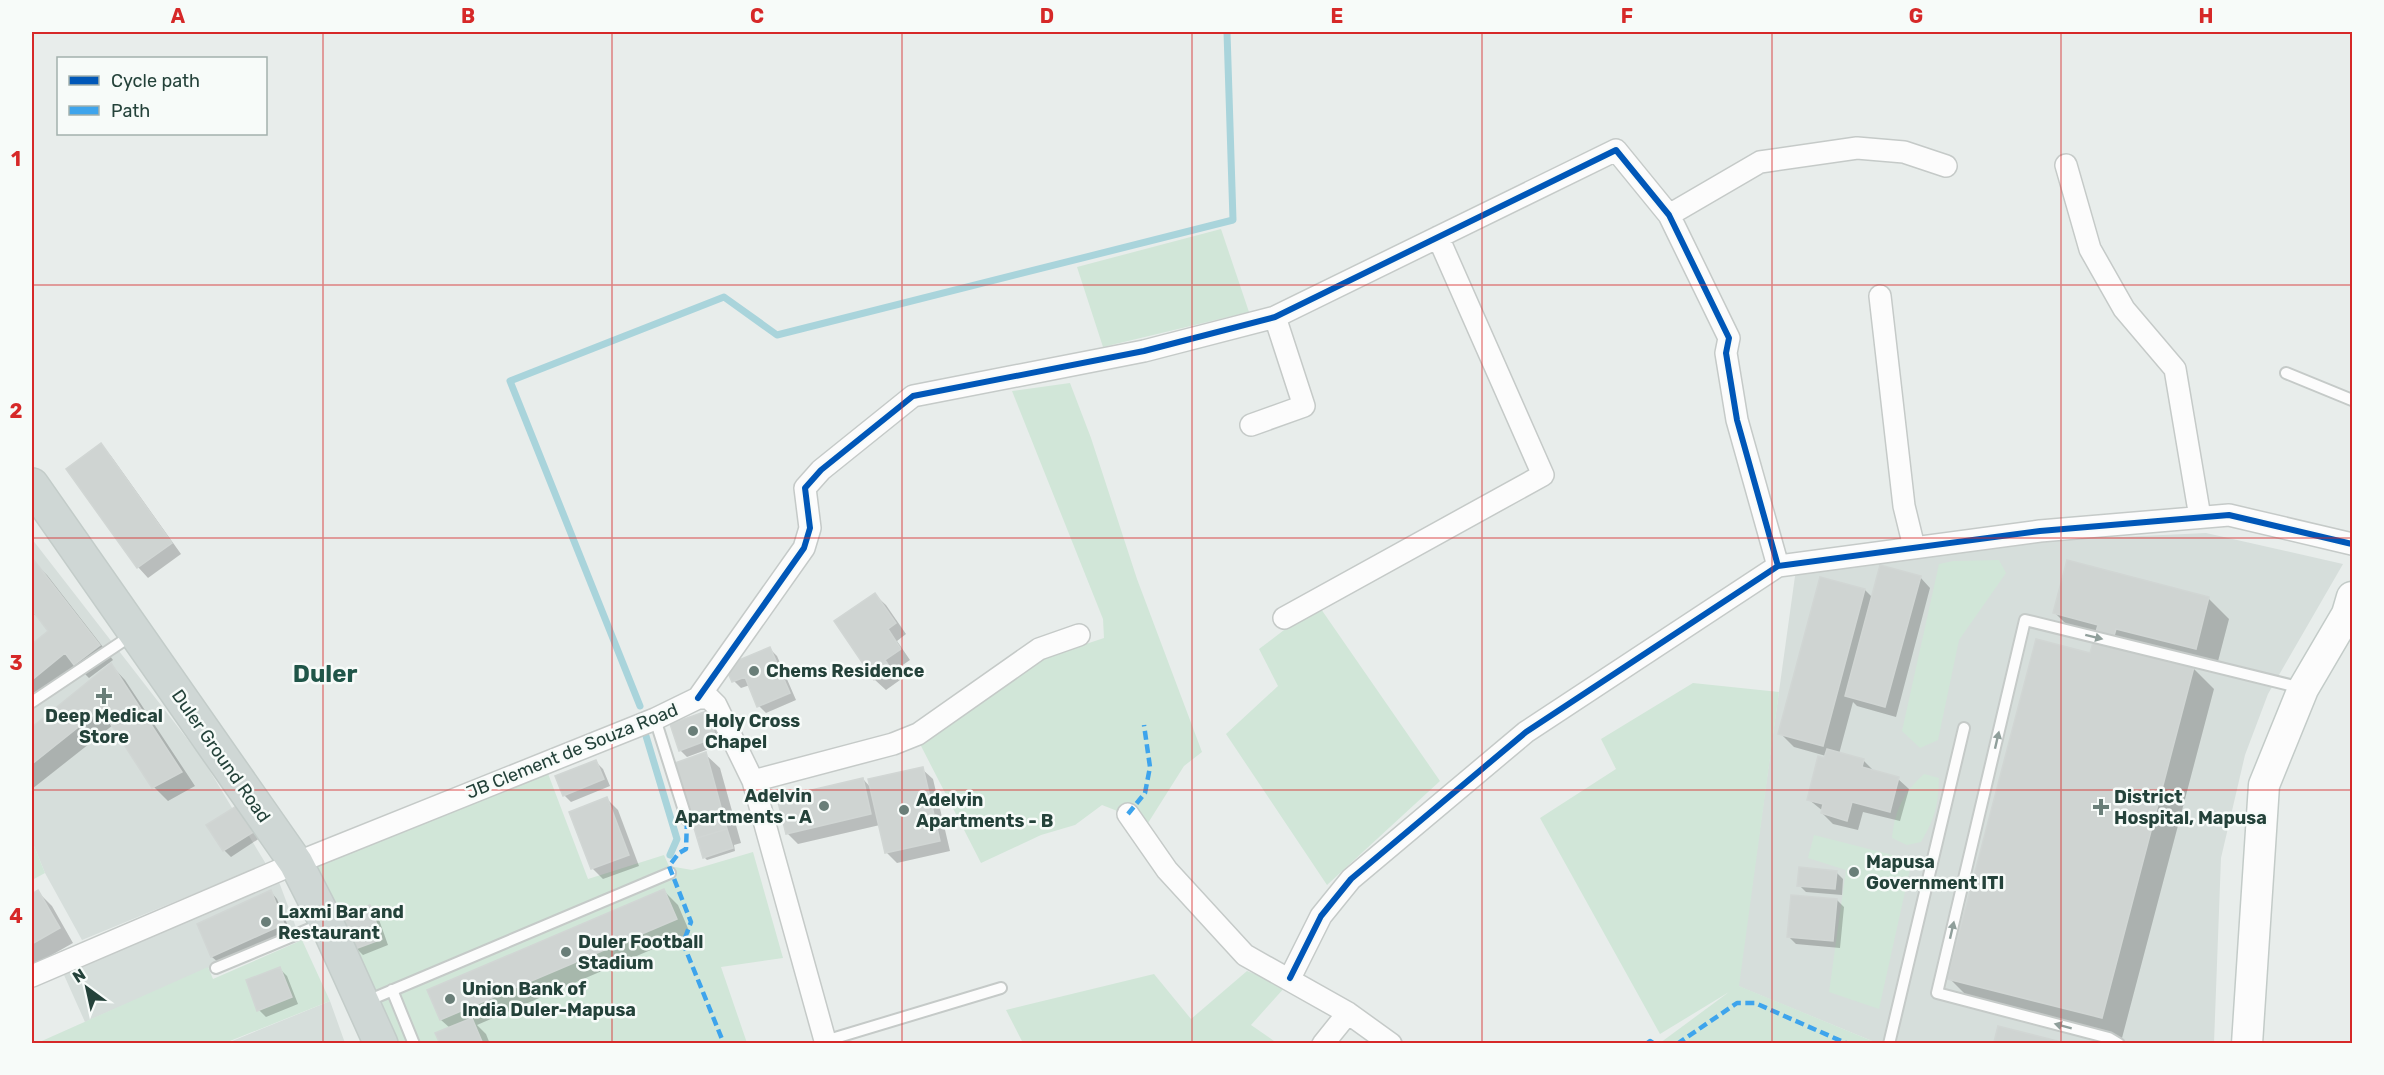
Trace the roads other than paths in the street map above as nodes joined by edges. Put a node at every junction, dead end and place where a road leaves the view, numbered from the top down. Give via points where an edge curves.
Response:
1 (2066, 165) dead end
2 (1946, 166) dead end
3 (1669, 215) junction
4 (1438, 237) junction
5 (1880, 296) dead end
6 (1275, 317) junction
7 (2286, 373) dead end
8 (2352, 400) edge
9 (1251, 425) dead end
10 (32, 485) edge
11 (2200, 517) junction
12 (2352, 544) edge
13 (1914, 548) junction
14 (1778, 566) junction
15 (2351, 610) edge
16 (1284, 618) dead end
17 (134, 633) junction
18 (1078, 635) dead end
19 (2303, 689) junction
20 (698, 698) junction
21 (32, 702) edge
22 (655, 719) junction
23 (1964, 729) dead end
24 (753, 781) junction
25 (1128, 814) dead end
26 (687, 820) dead end
27 (296, 863) junction
28 (670, 873) dead end
29 (326, 922) junction
30 (216, 968) dead end
31 (32, 976) edge
32 (1290, 978) junction
33 (1001, 988) dead end
34 (378, 996) junction
35 (1348, 1013) junction
36 (826, 1042) edge
37 (381, 1044) edge
38 (414, 1044) edge
39 (1323, 1044) edge
40 (1390, 1044) edge
41 (1889, 1044) edge
42 (2119, 1044) edge
43 (2247, 1044) edge

1 - 11 street via 2090,249 2124,309 2175,369
2 - 3 street via 1904,152 1857,148 1760,162
3 - 4 street via 1616,150
3 - 14 street via 1730,338 1726,353 1737,420
4 - 6 street
4 - 16 street via 1543,475
5 - 13 street via 1904,506
6 - 9 street via 1304,405
6 - 20 street via 1144,351 913,396 821,470 805,488 810,528 804,548
7 - 8 lane
10 - 17 main road, Duler Ground Road
11 - 12 street via 2229,515
11 - 13 street via 2040,531
13 - 14 street
14 - 32 street via 1526,732 1351,879 1321,916
15 - 19 main road
17 - 21 lane
17 - 27 main road, Duler Ground Road
18 - 24 street via 1039,649 918,734
42 -> 19 lane via 2109,1038 1937,993 2025,620
19 - 43 main road via 2264,785
20 - 22 street, JB Clement de Souza Road
20 - 24 street, JB Clement de Souza Road via 709,698 716,705
22 - 26 lane
22 - 27 street, JB Clement de Souza Road
23 - 41 lane
24 - 36 street, JB Clement de Souza Road
25 - 32 street via 1167,870 1245,955
27 - 29 main road, Duler Ground Road
27 - 31 street, JB Clement de Souza Road
28 - 34 lane
29 - 30 lane
29 - 34 main road, Duler Ground Road
32 - 35 street
33 - 36 lane
34 - 37 main road, Duler Ground Road
34 - 38 lane
35 - 39 street
35 - 40 street

